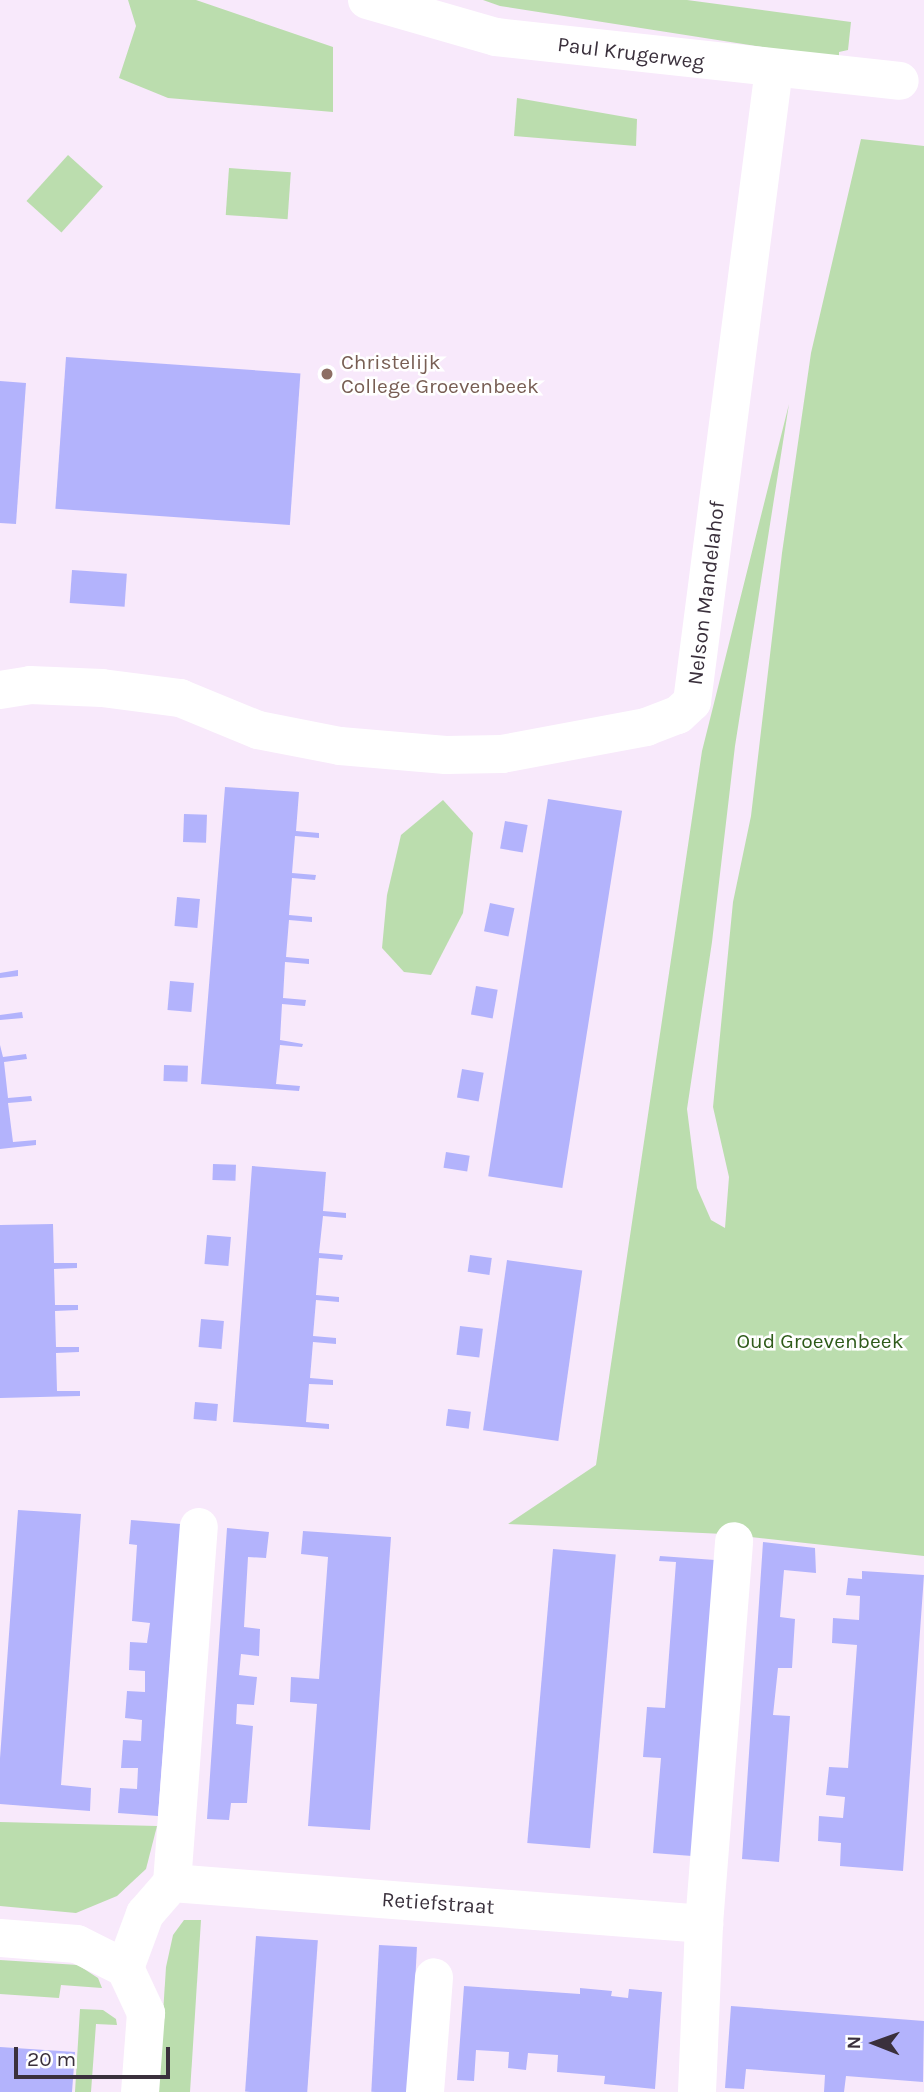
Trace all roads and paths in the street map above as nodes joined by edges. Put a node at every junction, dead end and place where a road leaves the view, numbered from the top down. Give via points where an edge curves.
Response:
1 (367, 0) edge
2 (774, 69) junction
3 (900, 81) dead end
4 (0, 691) edge
5 (199, 1527) dead end
6 (734, 1541) dead end
7 (172, 1883) junction
8 (704, 1924) junction
9 (0, 1938) edge
10 (125, 1968) junction
11 (434, 1978) dead end
12 (140, 2092) edge
13 (425, 2092) edge
14 (697, 2092) edge

1 - 2 street, Paul Krugerweg via 496,37
2 - 3 street, Paul Krugerweg
2 - 4 street, Nelson Mandelahof via 692,702 678,715 646,727 502,754 446,755 340,746 258,730 180,698 90,687 30,685
5 - 7 street
6 - 8 street
7 - 8 street, Retiefstraat
7 - 10 street via 145,1914
8 - 14 street
9 - 10 street via 76,1944
10 - 12 street via 146,2013
11 - 13 street

